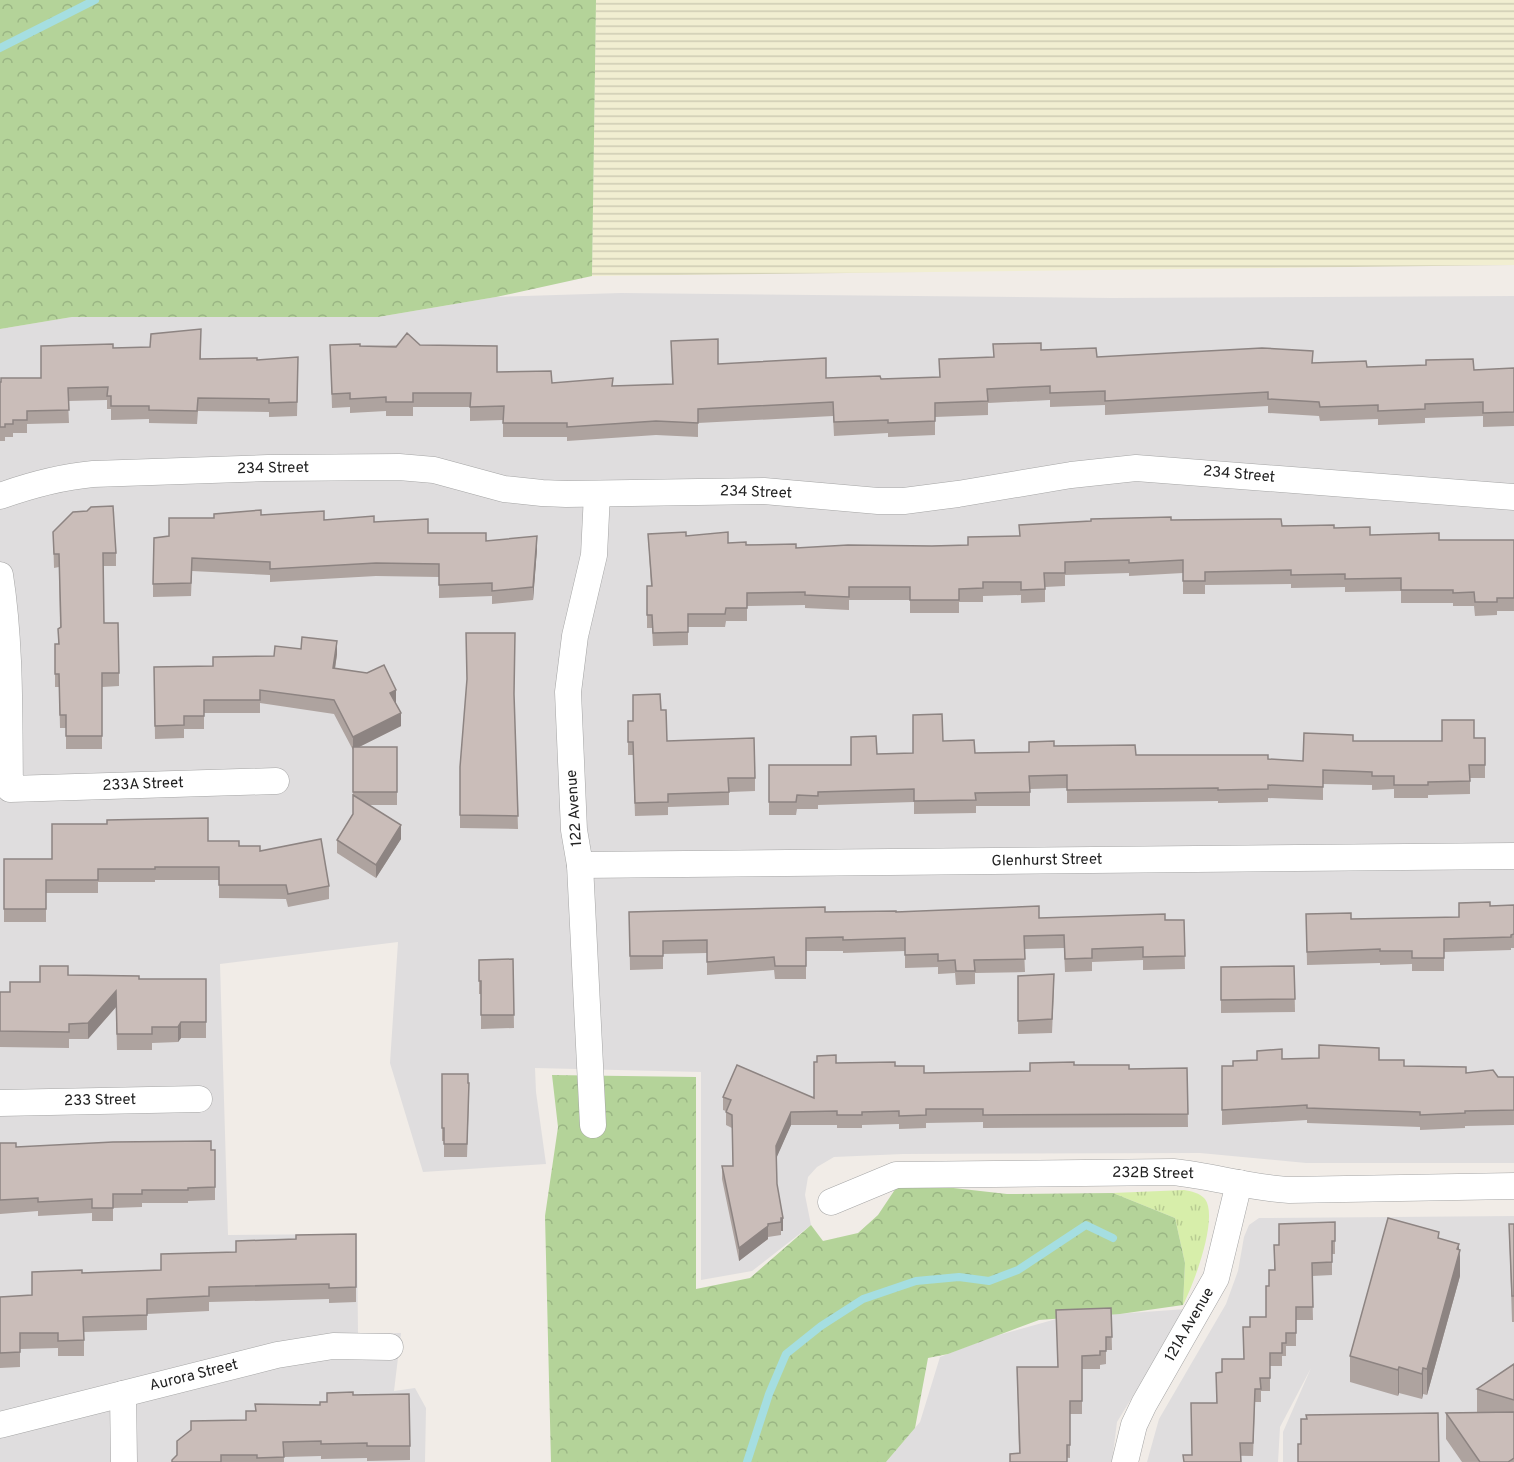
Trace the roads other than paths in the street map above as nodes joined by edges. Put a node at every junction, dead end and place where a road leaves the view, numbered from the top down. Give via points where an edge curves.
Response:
1 (597, 494) junction
2 (0, 496) edge
3 (1514, 497) edge
4 (0, 575) edge
5 (276, 781) dead end
6 (1514, 856) edge
7 (580, 865) junction
8 (199, 1099) dead end
9 (0, 1102) edge
10 (593, 1125) dead end
11 (1239, 1183) junction
12 (1514, 1186) edge
13 (831, 1202) dead end
14 (390, 1347) dead end
15 (123, 1394) junction
16 (0, 1425) edge
17 (124, 1462) edge
18 (1125, 1462) edge

1 - 2 street, 234 Street via 519,491 434,470 399,467 93,474 46,481
1 - 3 street, 234 Street via 764,491 904,501 1136,468
1 - 7 street, 122 Avenue via 594,555 575,636 568,692 574,830
4 - 5 street, 233A Street via 8,646 10,789
6 - 7 street, Glenhurst Street
7 - 10 street, 122 Avenue
8 - 9 street, 233 Street
11 - 12 street, 232B Street via 1289,1190
11 - 13 street, 232B Street via 1173,1172 896,1175
11 - 18 street, 121A Avenue via 1216,1278 1139,1414
14 - 15 street, Aurora Street via 333,1347 277,1355
15 - 16 street, Aurora Street
15 - 17 street

